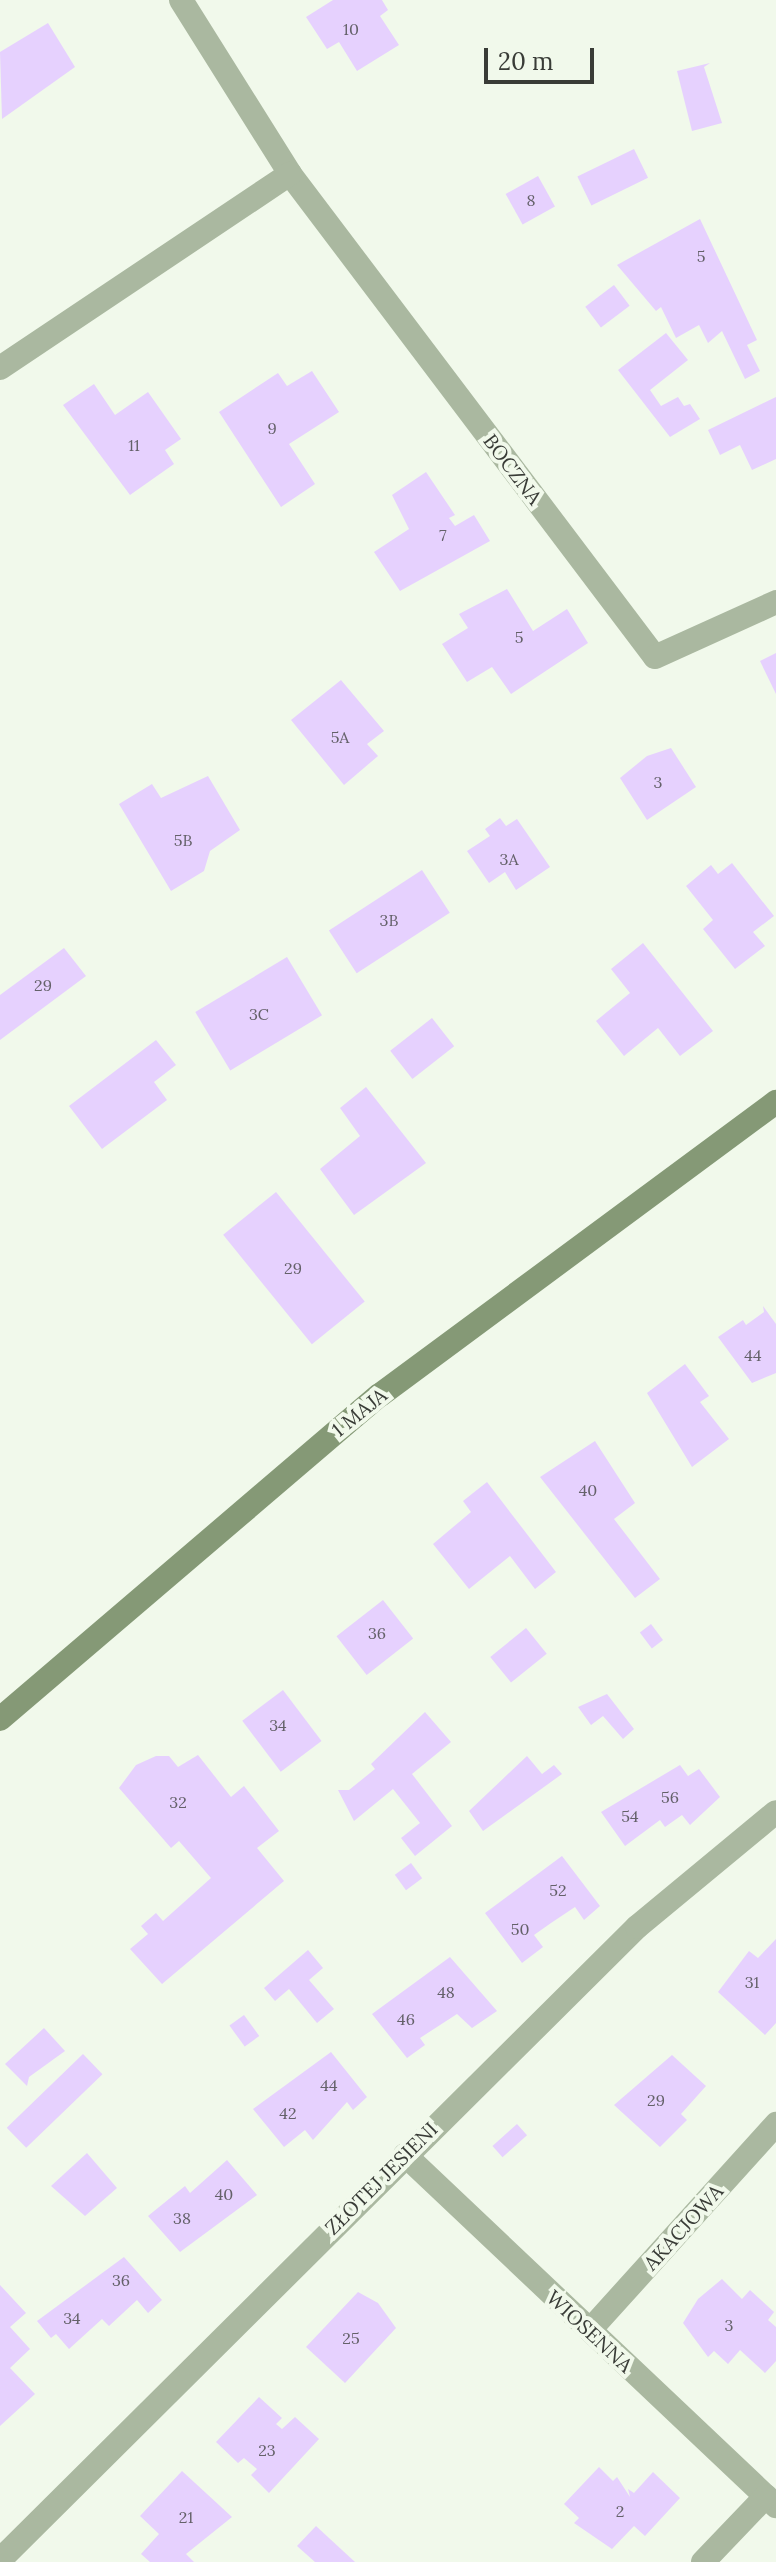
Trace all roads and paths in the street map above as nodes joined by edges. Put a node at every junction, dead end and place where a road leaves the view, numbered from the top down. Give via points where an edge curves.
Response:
1 (181, 0) edge
2 (290, 174) junction
3 (0, 368) edge
4 (776, 602) edge
5 (776, 1090) edge
6 (776, 1102) edge
7 (736, 1127) junction
8 (0, 1719) edge
9 (776, 1812) edge
10 (776, 2124) edge
11 (405, 2155) junction
12 (590, 2330) junction
13 (771, 2501) edge
14 (0, 2560) edge
15 (703, 2562) edge

1 - 2 street, BOCZNA
2 - 3 street
2 - 4 street, BOCZNA via 655,657
5 - 7 main road, 1 MAJA
6 - 7 main road, 1 MAJA
7 - 8 main road, 1 MAJA via 380,1395
9 - 11 street, ZŁOTEJ JESIENI via 637,1927
10 - 12 street, AKACJOWA
11 - 12 street, WIOSENNA
11 - 14 street, ZŁOTEJ JESIENI
12 - 13 street, WIOSENNA
13 - 15 street

